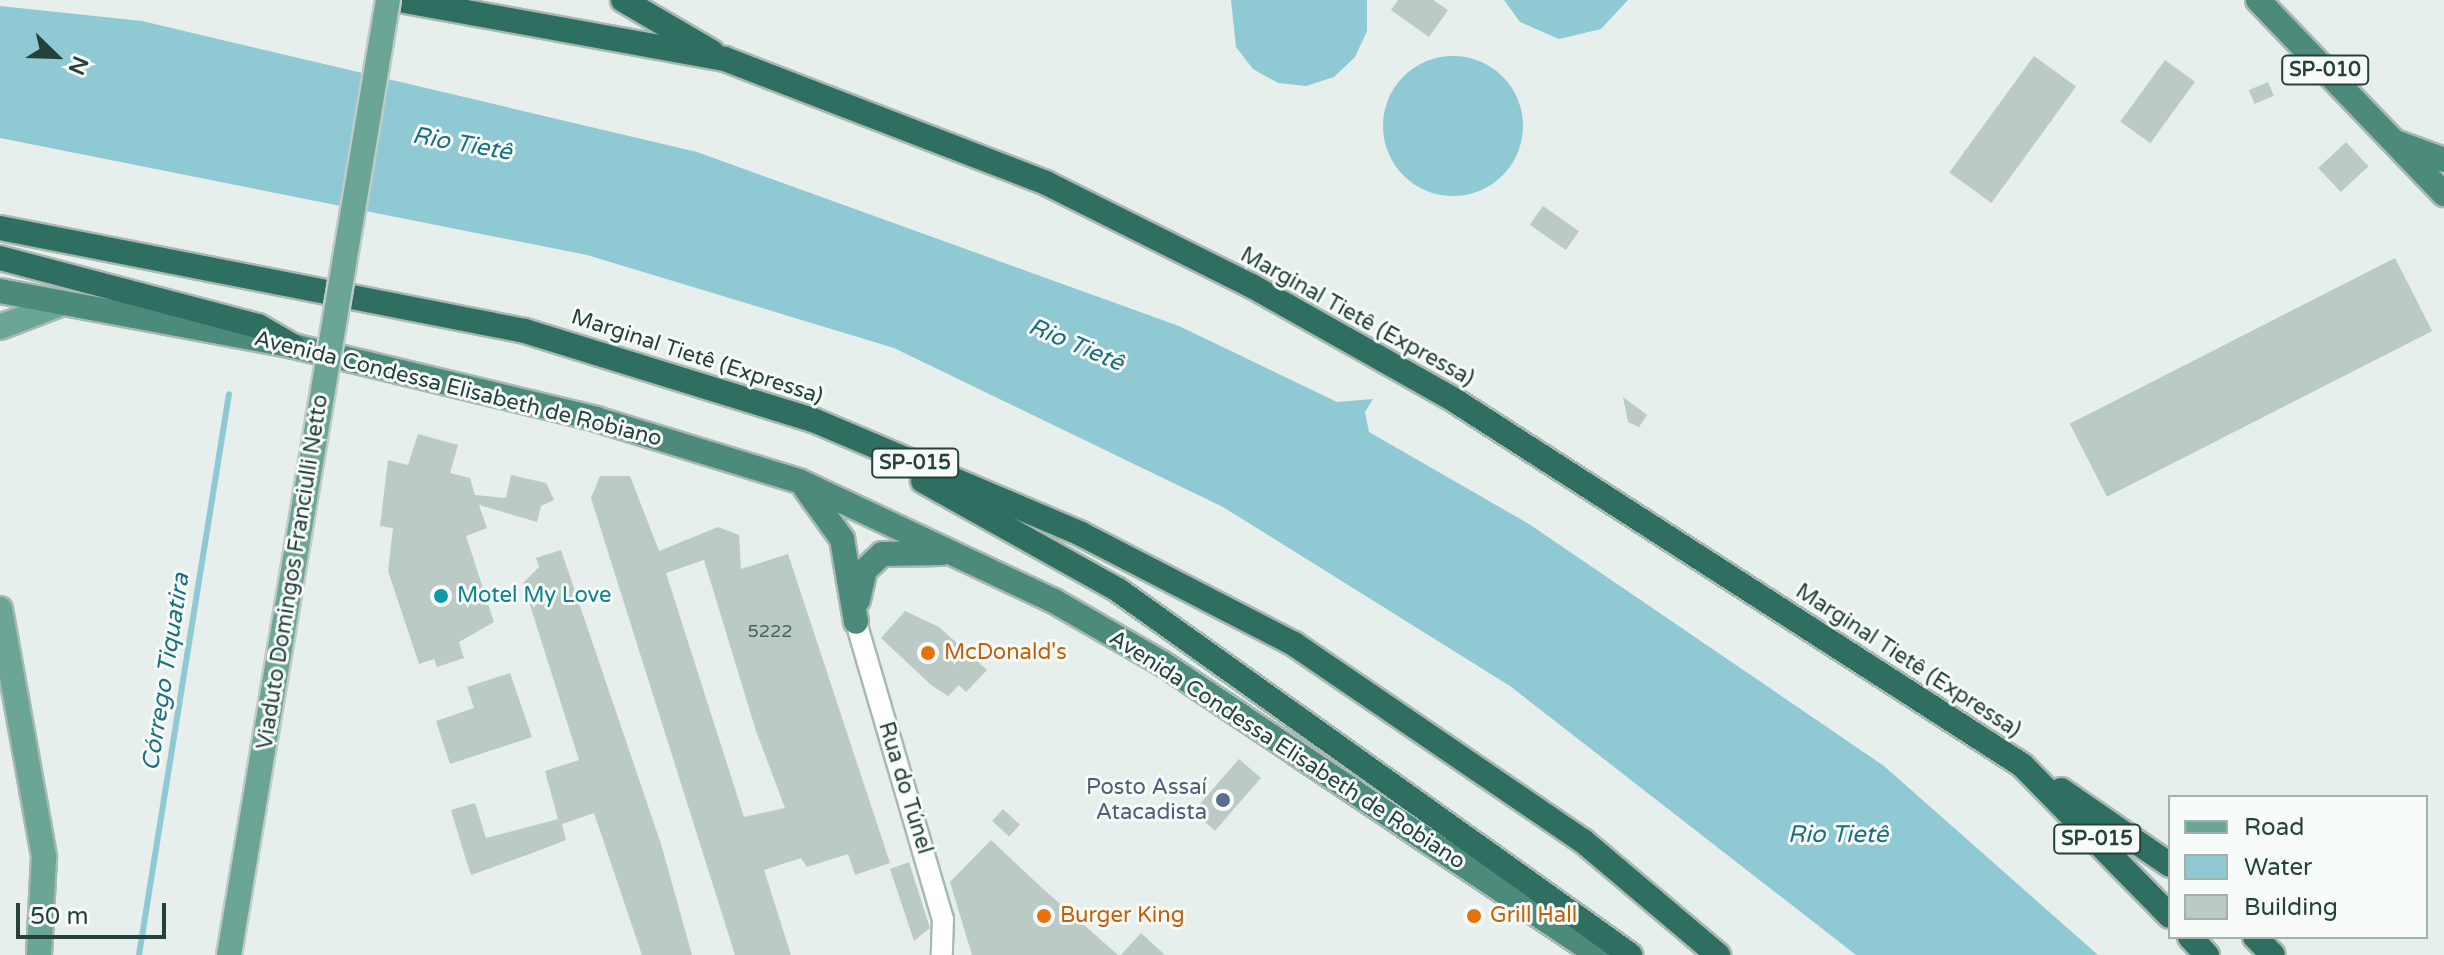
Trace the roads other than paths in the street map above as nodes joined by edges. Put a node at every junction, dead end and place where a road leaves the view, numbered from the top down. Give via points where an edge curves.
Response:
1 (388, 0) edge
2 (400, 0) edge
3 (623, 0) edge
4 (2258, 0) edge
5 (725, 59) junction
6 (2392, 140) junction
7 (2444, 160) edge
8 (2444, 194) edge
9 (0, 228) edge
10 (0, 258) edge
11 (0, 291) edge
12 (63, 303) junction
13 (0, 327) edge
14 (293, 346) junction
15 (813, 420) junction
16 (799, 481) junction
17 (959, 554) junction
18 (1, 619) edge
19 (856, 622) junction
20 (2022, 765) junction
21 (2168, 864) edge
22 (2168, 914) edge
23 (2192, 939) edge
24 (2257, 939) edge
25 (39, 955) edge
26 (229, 955) edge
27 (942, 955) edge
28 (1598, 955) edge
29 (1630, 955) edge
30 (1718, 955) edge
31 (2207, 955) edge
32 (2273, 955) edge

1 - 26 main road, Viaduto Domingos Franciulli Netto, bridge
2 - 5 highway, Marginal Tietê (Expressa) / SP-015
3 - 5 highway
4 - 6 highway, SP-010
5 - 20 highway, Marginal Tietê (Expressa) / SP-015 via 1046,183 1252,286 1454,400
6 - 7 highway
6 - 8 highway, SP-010
9 - 15 highway, Marginal Tietê (Expressa) / SP-015 via 525,331
10 - 14 highway via 258,326
11 - 12 highway, Avenida Condessa Elisabeth de Robiano
12 - 13 main road
12 - 14 highway, Avenida Condessa Elisabeth de Robiano
14 - 16 highway, Avenida Condessa Elisabeth de Robiano via 596,419
15 - 29 highway via 1118,590
15 - 30 highway, Marginal Tietê (Expressa) / SP-015 via 1081,534 1294,644 1583,841
16 - 17 highway, Avenida Condessa Elisabeth de Robiano
16 - 19 highway via 842,539
17 - 19 highway via 897,550 875,558 862,579
17 - 28 highway, Avenida Condessa Elisabeth de Robiano via 1162,663
18 - 25 main road via 44,857
19 - 27 street, Rua do Túnel via 943,919
20 - 21 highway
20 - 22 highway, Marginal Tietê (Expressa) / SP-015
23 - 31 highway
24 - 32 highway

